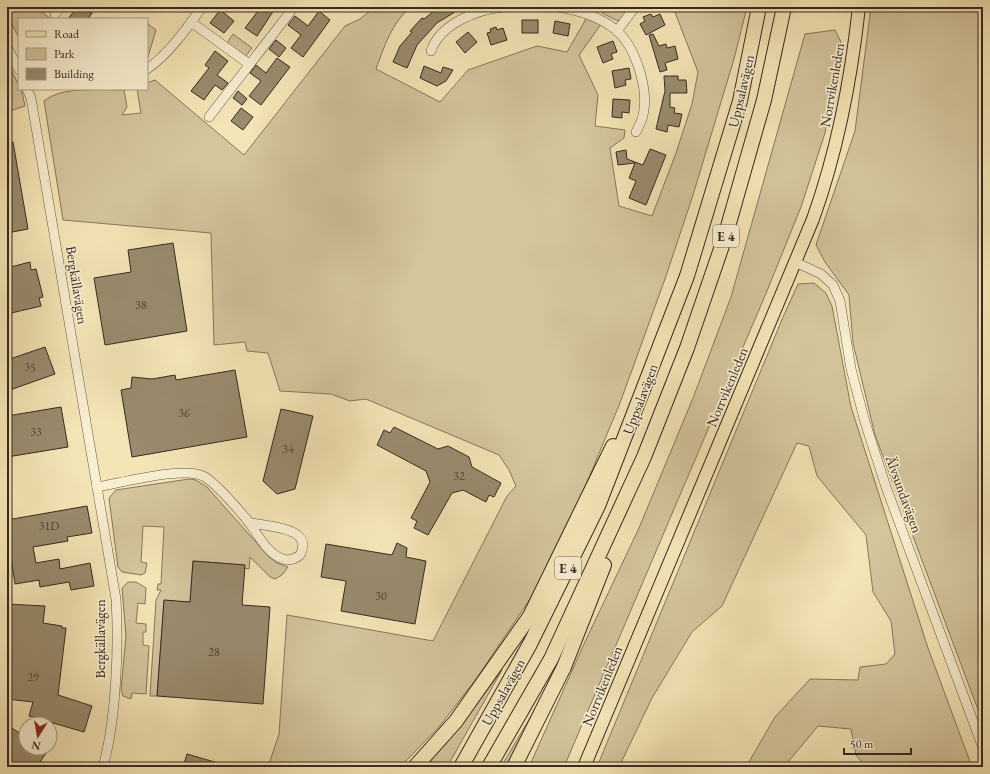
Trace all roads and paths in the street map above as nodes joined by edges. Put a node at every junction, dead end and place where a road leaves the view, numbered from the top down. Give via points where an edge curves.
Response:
1 (202, 7) edge
2 (294, 7) edge
3 (502, 7) edge
4 (557, 7) edge
5 (635, 7) edge
6 (759, 7) edge
7 (784, 7) edge
8 (859, 7) edge
9 (191, 22) junction
10 (617, 30) junction
11 (7, 47) edge
12 (431, 51) dead end
13 (249, 64) junction
14 (18, 68) edge
15 (148, 68) edge
16 (27, 90) edge
17 (209, 116) dead end
18 (636, 132) dead end
19 (795, 262) junction
20 (655, 360) junction
21 (644, 457) junction
22 (97, 487) junction
23 (248, 522) junction
24 (983, 748) edge
25 (103, 767) edge
26 (415, 767) edge
27 (461, 767) edge
28 (489, 767) edge
29 (514, 767) edge
30 (584, 767) edge

1 - 9 street
2 - 13 street
3 - 12 street via 477,13 447,28 436,38
4 - 10 street via 588,14
5 - 10 street
6 - 20 highway, Uppsalavägen / E 4 via 740,101 720,170 687,276
7 - 21 highway, Uppsalavägen / E 4 via 764,100 725,237 687,348
8 - 19 main road, Norrvikenleden via 838,140 829,175
9 - 13 street
9 - 15 street via 156,63
10 - 18 street via 635,60 643,87 643,116
11 - 14 street
13 - 17 street
16 - 22 street, Bergkällavägen via 49,199
19 - 24 street, Älvsundavägen via 821,274 832,285 840,301 851,369 865,422 886,487
19 - 30 main road, Norrvikenleden
20 - 26 highway via 530,616 456,721
20 - 27 highway, Uppsalavägen / E 4 via 598,506 530,644
21 - 28 highway, Uppsalavägen / E 4 via 551,659
21 - 29 highway via 564,667
22 - 23 street via 176,473 196,473 205,476 216,485
22 - 25 street, Bergkällavägen via 113,582 117,624 112,706
23 - 23 street via 256,535 278,557 289,560 300,555 303,545 297,533

